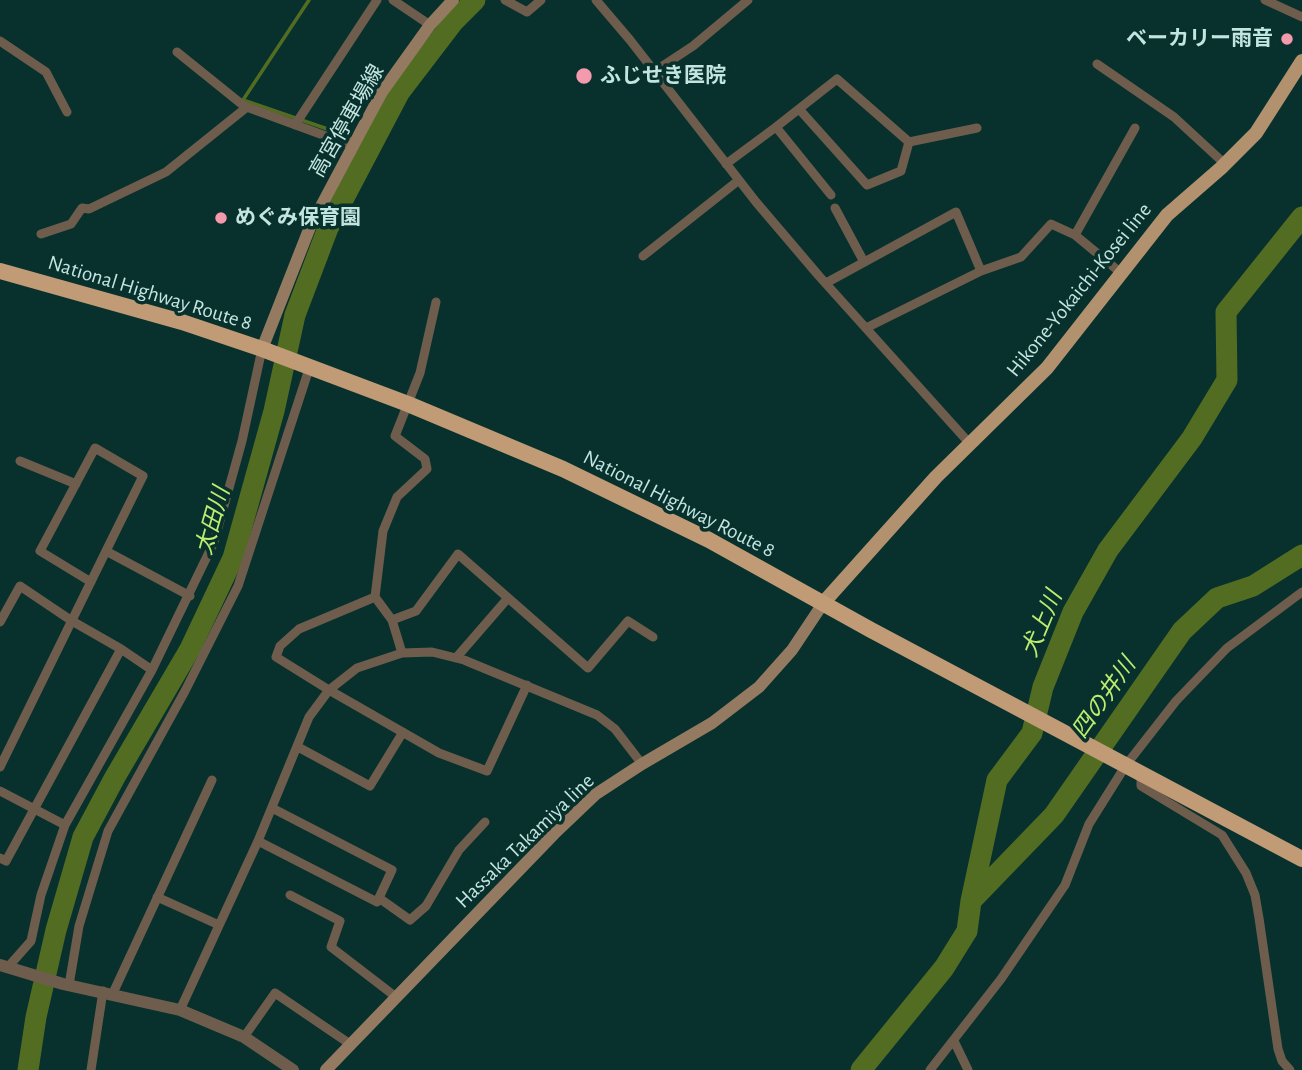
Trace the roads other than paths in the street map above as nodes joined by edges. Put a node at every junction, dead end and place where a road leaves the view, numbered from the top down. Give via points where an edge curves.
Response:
1 (377, 0) edge
2 (393, 0) edge
3 (453, 0) edge
4 (505, 0) edge
5 (541, 0) edge
6 (596, 0) edge
7 (748, 0) edge
8 (1265, 0) edge
9 (1302, 17) edge
10 (430, 25) junction
11 (0, 41) edge
12 (177, 52) dead end
13 (1302, 61) edge
14 (1097, 64) dead end
15 (655, 71) junction
16 (247, 107) junction
17 (799, 109) junction
18 (67, 112) dead end
19 (295, 125) junction
20 (776, 127) junction
21 (977, 128) dead end
22 (1135, 128) dead end
23 (909, 142) junction
24 (353, 146) junction
25 (726, 164) junction
26 (1225, 164) junction
27 (738, 180) junction
28 (831, 195) dead end
29 (835, 208) dead end
30 (41, 234) dead end
31 (1075, 235) junction
32 (643, 256) dead end
33 (864, 262) junction
34 (0, 271) edge
35 (981, 271) junction
36 (1121, 273) junction
37 (825, 284) junction
38 (436, 302) dead end
39 (866, 328) junction
40 (266, 351) junction
41 (308, 365) junction
42 (408, 404) junction
43 (971, 444) junction
44 (20, 461) dead end
45 (76, 484) junction
46 (106, 551) junction
47 (91, 582) junction
48 (1302, 592) edge
49 (190, 596) junction
50 (375, 597) junction
51 (508, 598) junction
52 (824, 602) junction
53 (392, 620) junction
54 (72, 621) junction
55 (0, 622) edge
56 (653, 637) dead end
57 (121, 649) junction
58 (402, 653) junction
59 (456, 658) junction
60 (152, 670) junction
61 (527, 685) junction
62 (329, 690) junction
63 (403, 732) junction
64 (298, 747) junction
65 (642, 764) junction
66 (1128, 766) junction
67 (0, 767) edge
68 (212, 780) dead end
69 (0, 791) edge
70 (272, 808) junction
71 (35, 809) junction
72 (485, 822) dead end
73 (65, 825) junction
74 (258, 841) junction
75 (0, 858) edge
76 (1302, 859) edge
77 (290, 895) dead end
78 (158, 897) junction
79 (379, 898) junction
80 (219, 925) junction
81 (4, 966) edge
82 (66, 984) junction
83 (108, 992) junction
84 (396, 996) junction
85 (180, 1010) junction
86 (244, 1037) junction
87 (954, 1041) junction
88 (350, 1044) junction
89 (90, 1070) edge
90 (293, 1070) edge
91 (326, 1070) edge
92 (930, 1070) edge
93 (968, 1070) edge
94 (1290, 1070) edge

1 - 19 street
2 - 10 street
3 - 10 main road, 高宮停車場線
4 - 5 street via 527,12
6 - 15 street
7 - 15 street
8 - 9 street
10 - 24 main road, 高宮停車場線 via 382,92
11 - 18 street via 46,72
12 - 16 street
13 - 26 main road, Hikone-Yokaichi-Kosei line via 1256,133
14 - 26 street via 1174,117
15 - 25 street
16 - 19 street
16 - 30 street via 166,172 89,209 82,208 71,224
17 - 20 street
17 - 23 street via 837,79
17 - 23 street via 867,186 901,172
19 - 24 street
20 - 25 street
20 - 28 street
21 - 23 street
22 - 31 street
24 - 40 main road, 高宮停車場線 via 310,227
25 - 27 street
26 - 36 main road, Hikone-Yokaichi-Kosei line via 1167,215
27 - 32 street
27 - 37 street
29 - 33 street
31 - 35 street via 1051,224 1021,257
31 - 36 street
33 - 35 street via 956,212
33 - 37 street
34 - 40 highway, National Highway Route 8 via 182,322
35 - 39 street
36 - 43 main road, Hikone-Yokaichi-Kosei line via 1046,368
37 - 39 street
38 - 42 street
39 - 43 street
40 - 41 highway, National Highway Route 8
40 - 49 street via 214,542
41 - 42 highway, National Highway Route 8
41 - 82 street via 238,586 108,831
42 - 50 street via 395,436 425,459 427,469 397,497 392,508 383,531
42 - 52 highway, National Highway Route 8 via 564,469
43 - 52 main road, Hikone-Yokaichi-Kosei line
44 - 45 street
45 - 46 street via 95,449 143,475
45 - 47 street via 40,551
46 - 47 street
46 - 49 street
47 - 54 street
48 - 66 street via 1227,648 1175,701
49 - 60 street
50 - 53 street
50 - 62 street via 299,629 281,646 276,657
51 - 53 street via 458,554 416,611
51 - 56 street via 588,668 628,621
51 - 59 street
52 - 65 main road, Hassaka Takamiya line via 792,650 759,687 712,723
52 - 66 highway, National Highway Route 8
53 - 58 street
54 - 55 street via 20,586
54 - 57 street
54 - 67 street
57 - 60 street
57 - 71 street
58 - 59 street via 432,652
58 - 62 street via 357,668
59 - 61 street
60 - 73 street
61 - 63 street via 487,771
61 - 65 street via 597,715 615,729
62 - 63 street
62 - 64 street via 309,718
63 - 64 street via 370,786
64 - 70 street
65 - 84 main road, Hassaka Takamiya line via 596,794 562,826
66 - 76 highway, National Highway Route 8
66 - 87 street via 1089,824 1065,885
66 - 94 street via 1141,786 1222,835 1246,873 1255,895 1278,1049
68 - 78 street
69 - 71 street
70 - 74 street
70 - 79 street via 392,870
71 - 73 street
71 - 75 street via 6,861
72 - 79 street via 459,850 426,906 410,920
73 - 81 street via 31,941
74 - 79 street via 377,902
74 - 80 street
77 - 84 street via 340,921 331,947
78 - 80 street
78 - 83 street
80 - 85 street
81 - 82 street
82 - 83 street
83 - 85 street
83 - 89 street
84 - 88 main road, Hassaka Takamiya line
85 - 86 street
86 - 88 street via 275,993
86 - 90 street
87 - 92 street
87 - 93 street
88 - 91 main road, Hassaka Takamiya line

